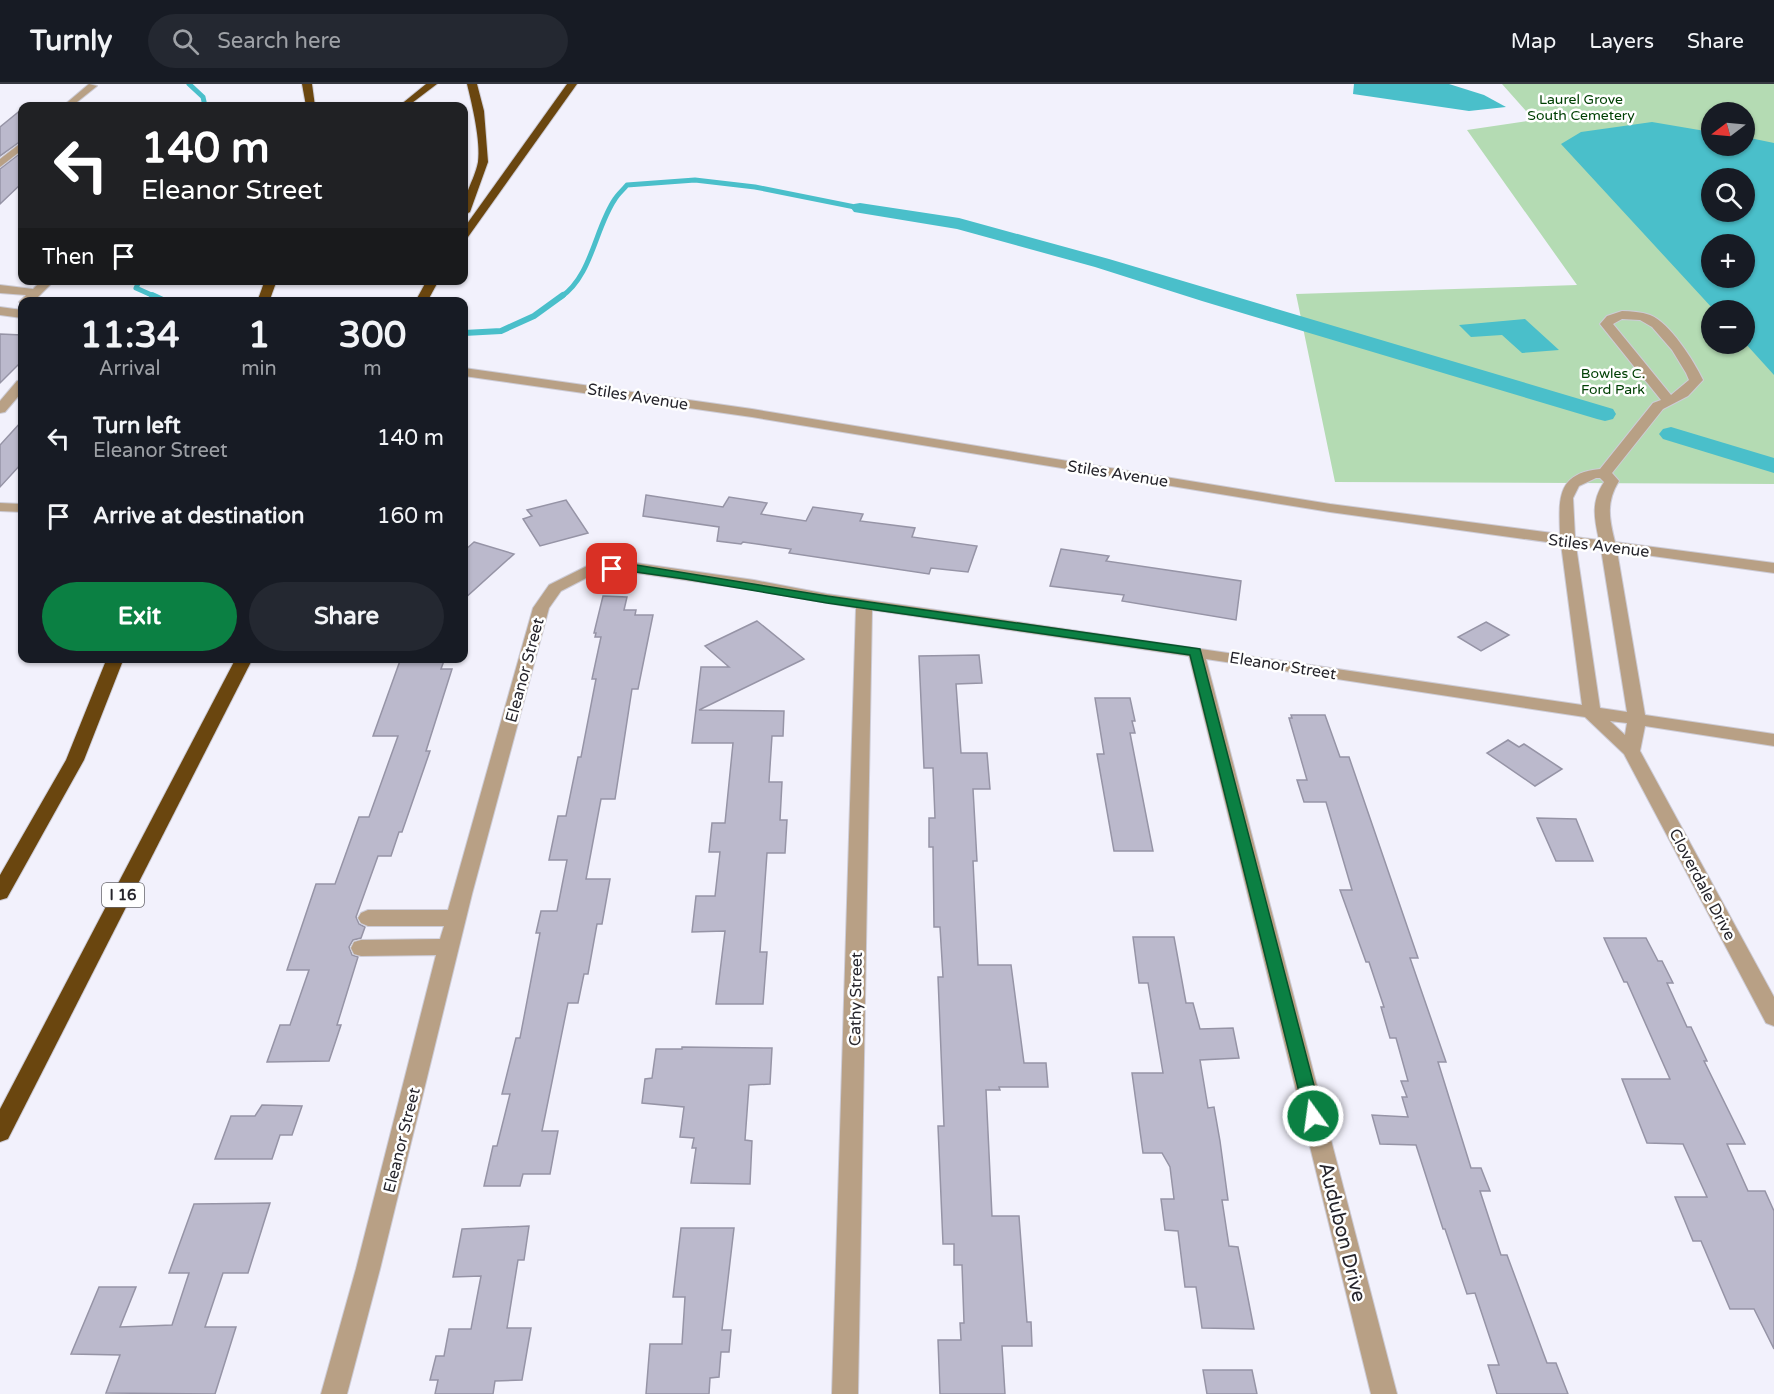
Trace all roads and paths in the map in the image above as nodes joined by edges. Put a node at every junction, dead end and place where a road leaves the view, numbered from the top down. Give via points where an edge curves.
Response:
1 (307, 84) edge
2 (472, 84) edge
3 (572, 84) edge
4 (430, 85) edge
5 (92, 86) edge
6 (73, 102) edge
7 (310, 102) edge
8 (408, 102) edge
9 (18, 148) edge
10 (0, 164) edge
11 (468, 201) edge
12 (468, 229) edge
13 (44, 285) edge
14 (0, 289) edge
15 (36, 293) junction
16 (31, 297) edge
17 (468, 373) edge
18 (18, 389) edge
19 (1669, 401) junction
20 (0, 409) edge
21 (1604, 473) junction
22 (0, 507) edge
23 (18, 507) edge
24 (1568, 542) junction
25 (1609, 546) junction
26 (1774, 568) edge
27 (864, 603) junction
28 (1196, 652) junction
29 (114, 663) edge
30 (242, 663) edge
31 (1592, 714) junction
32 (1637, 720) junction
33 (1774, 740) edge
34 (1632, 751) junction
35 (0, 893) edge
36 (368, 918) dead end
37 (456, 918) junction
38 (449, 946) junction
39 (361, 948) dead end
40 (1774, 1017) edge
41 (0, 1132) edge
42 (334, 1394) edge
43 (845, 1394) edge
44 (1384, 1394) edge

1 - 7 highway
2 - 11 highway via 479,111 483,162
3 - 12 highway
4 - 8 highway
5 - 6 street
9 - 10 street
13 - 15 street
14 - 15 street
15 - 16 street
17 - 24 street, Stiles Avenue via 752,413 1330,508
18 - 20 street
19 - 19 street via 1686,393 1696,380 1691,365 1649,319 1634,315 1609,319 1606,324
19 - 21 street via 1658,406
21 - 24 street via 1573,483 1566,498
21 - 25 street via 1612,481 1604,495 1602,520
22 - 23 street
24 - 25 street, Stiles Avenue
24 - 31 street
25 - 26 street, Stiles Avenue
25 - 32 street
27 - 28 street, Eleanor Street
27 - 37 street, Eleanor Street via 636,568 589,570 555,588 541,608
27 - 43 street, Cathy Street
28 - 31 street, Eleanor Street
28 - 44 street, Audubon Drive
29 - 35 highway via 75,760
30 - 41 highway, I 16
31 - 32 street, Eleanor Street
31 - 34 street, Cloverdale Drive
32 - 33 street, Eleanor Street
32 - 34 street
34 - 40 street, Cloverdale Drive
36 - 37 street
37 - 38 street, Eleanor Street
38 - 39 street
38 - 42 street, Eleanor Street

